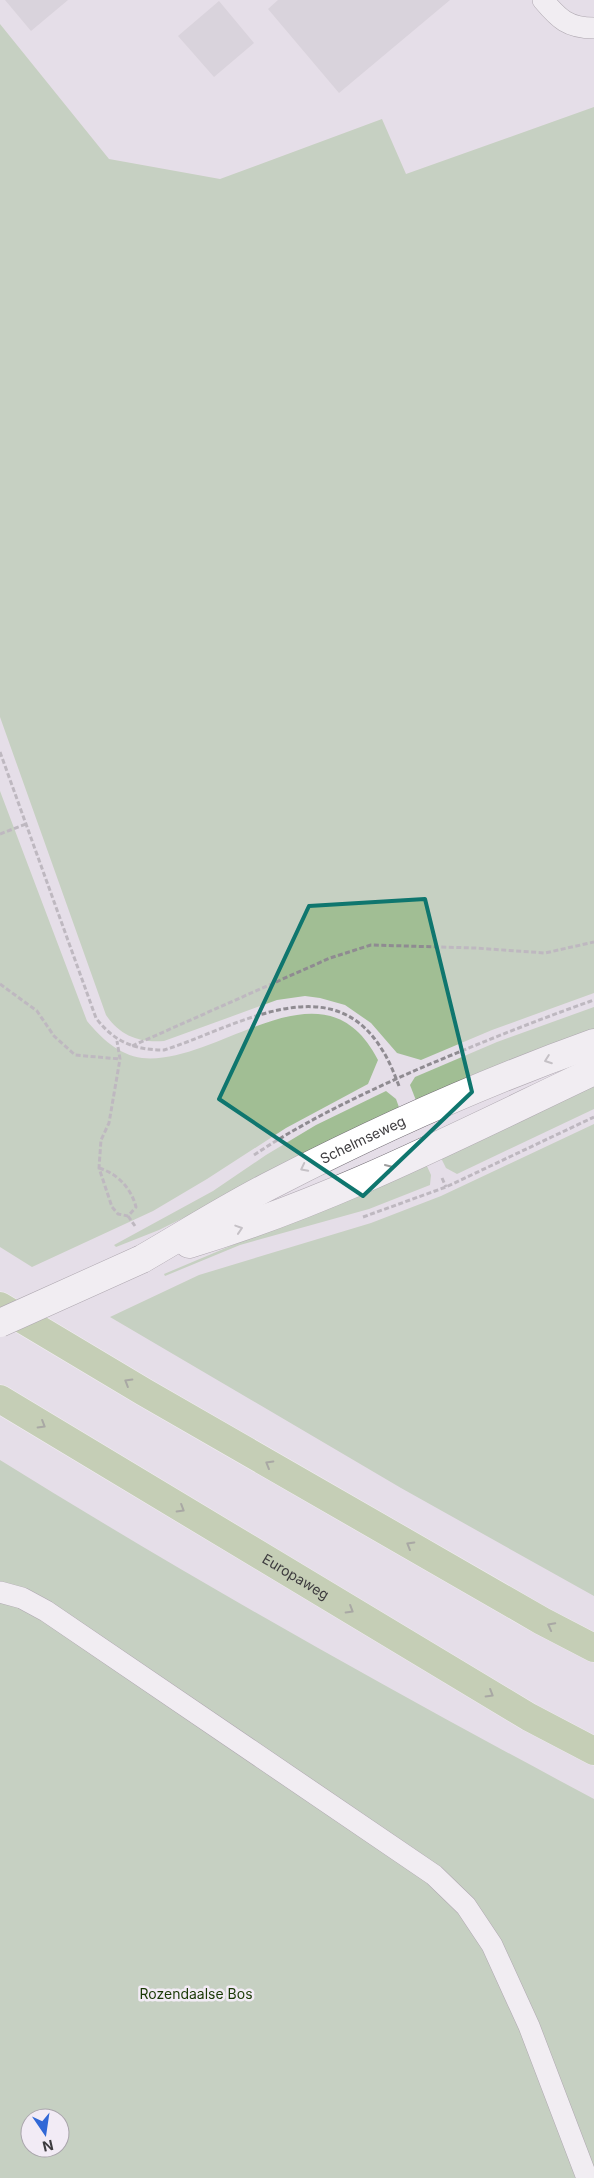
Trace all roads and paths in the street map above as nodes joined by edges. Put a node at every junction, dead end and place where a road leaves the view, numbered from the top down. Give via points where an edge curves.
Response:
1 (542, 0) edge
2 (594, 28) edge
3 (0, 752) edge
4 (26, 824) junction
5 (0, 834) edge
6 (594, 942) edge
7 (0, 984) edge
8 (117, 1040) junction
9 (594, 1043) edge
10 (132, 1046) junction
11 (120, 1059) junction
12 (594, 1071) edge
13 (396, 1079) dead end
14 (99, 1168) junction
15 (128, 1216) junction
16 (135, 1227) dead end
17 (142, 1259) junction
18 (0, 1306) edge
19 (0, 1323) edge
20 (0, 1399) edge
21 (0, 1592) edge
22 (594, 1648) edge
23 (594, 1751) edge
24 (588, 2178) edge

1 - 2 lane via 567,23 580,28
3 - 4 path
4 - 5 path
4 - 8 path via 96,1018
6 - 10 path via 545,953 371,945 330,958
7 - 11 path via 37,1011 54,1036 75,1055
8 - 10 path
8 - 11 path
9 -> 17 main road, Schelmseweg via 467,1092 353,1144 276,1182
10 - 13 path via 164,1050 272,1011 292,1006 319,1006 342,1013 364,1029 380,1046
11 - 14 path via 108,1123 101,1140
17 -> 12 main road, Schelmseweg via 245,1228 340,1190
14 - 15 path via 112,1207 118,1214
14 - 15 path via 124,1183 133,1195 136,1208
15 - 16 path
17 - 19 main road, Schelmseweg, bridge
22 -> 18 highway via 144,1392
20 -> 23 highway, Europaweg via 529,1717
21 - 24 lane via 22,1598 46,1611 434,1875 466,1906 492,1945 510,1982

